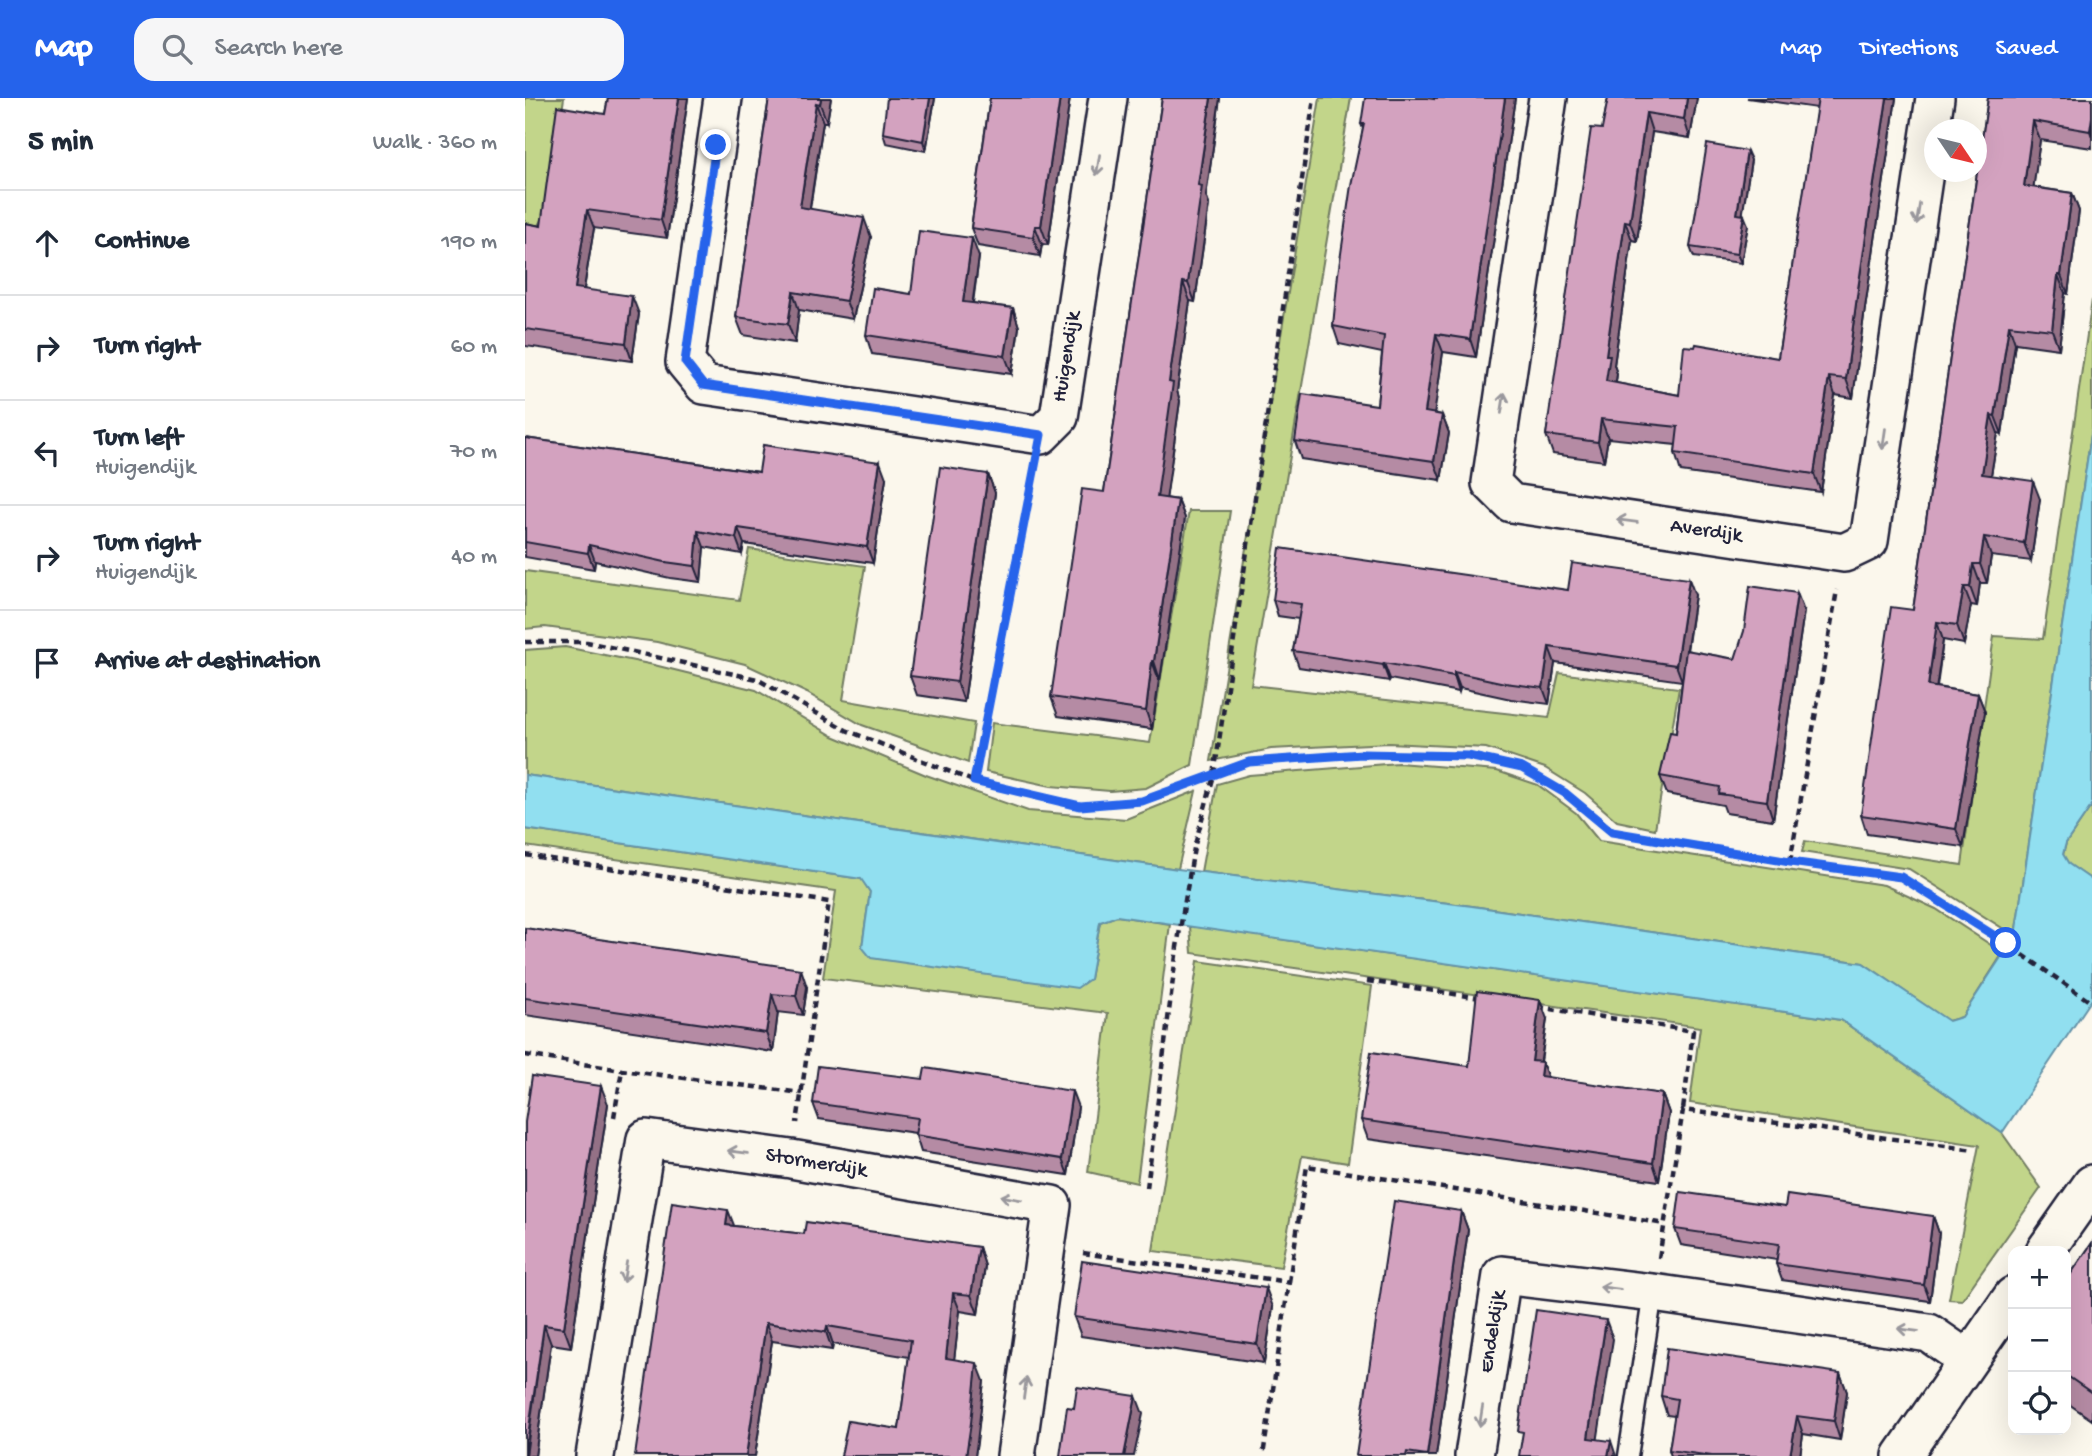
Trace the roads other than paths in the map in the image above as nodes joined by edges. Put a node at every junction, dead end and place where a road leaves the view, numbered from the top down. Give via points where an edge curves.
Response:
1 (723, 98) edge
2 (1108, 98) edge
3 (1548, 98) edge
4 (1935, 98) edge
5 (2092, 1184) edge
6 (2049, 1246) edge
7 (1653, 1293) junction
8 (2008, 1303) edge
9 (1968, 1360) junction
10 (595, 1456) edge
11 (1016, 1456) edge
12 (1474, 1456) edge
13 (1628, 1456) edge
14 (1902, 1456) edge

2 -> 1 street, Huigendijk via 1059,417 1041,435 703,385 685,362
4 -> 3 street, Averdijk via 1869,541 1844,553 1511,503 1491,483
5 - 6 street
9 -> 7 street, Endeldijk via 1929,1333
7 -> 12 street, Endeldijk via 1503,1275
7 - 13 lane
8 - 9 street
9 - 14 street
11 -> 10 street, Stormerdijk via 1052,1205 791,1159 646,1139

